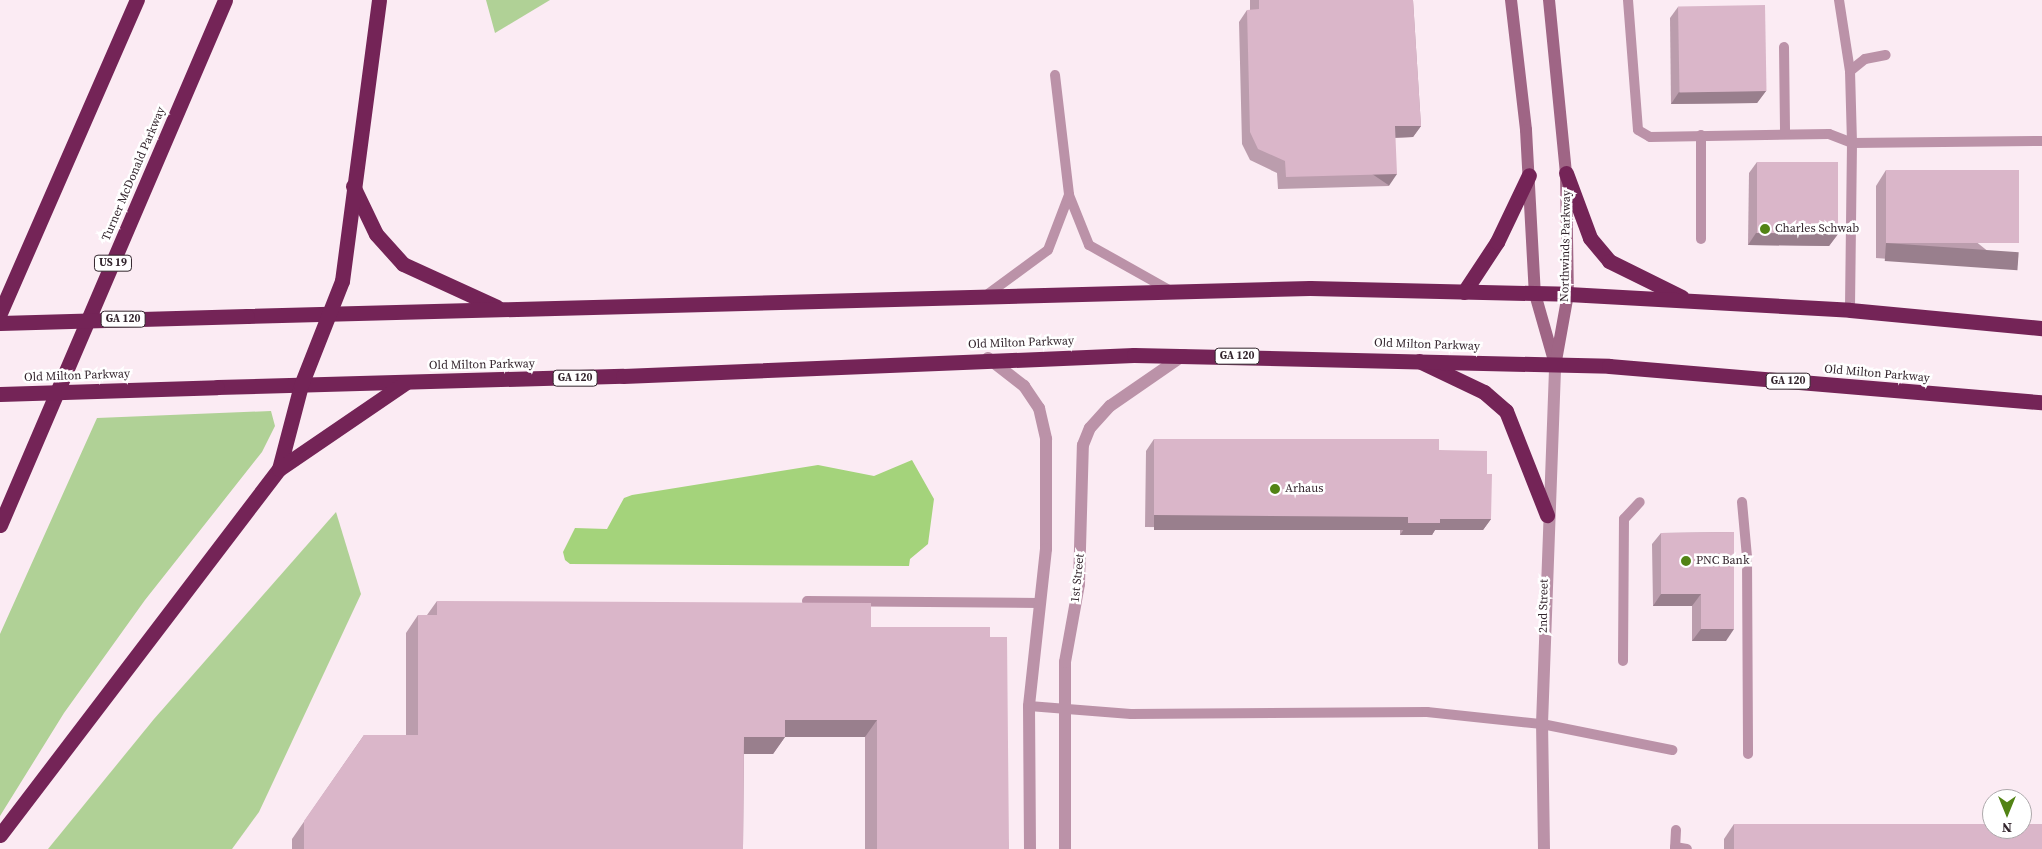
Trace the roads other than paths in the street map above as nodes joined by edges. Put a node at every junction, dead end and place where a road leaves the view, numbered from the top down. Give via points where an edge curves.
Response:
1 (138, 0) edge
2 (225, 0) edge
3 (379, 0) edge
4 (1511, 0) edge
5 (1549, 0) edge
6 (1628, 0) edge
7 (1839, 0) edge
8 (1784, 47) dead end
9 (1886, 55) dead end
10 (1850, 71) junction
11 (1055, 75) dead end
12 (1785, 134) junction
13 (1701, 135) junction
14 (2042, 141) edge
15 (1852, 142) junction
16 (1566, 172) junction
17 (1529, 175) junction
18 (353, 186) junction
19 (1069, 195) junction
20 (1701, 239) dead end
21 (1170, 291) junction
22 (1464, 292) junction
23 (988, 294) junction
24 (1535, 294) junction
25 (1568, 294) junction
26 (1692, 301) junction
27 (503, 309) junction
28 (1850, 310) junction
29 (0, 313) edge
30 (331, 314) junction
31 (0, 323) edge
32 (2042, 328) edge
33 (1184, 355) junction
34 (988, 358) junction
35 (1413, 358) junction
36 (1555, 364) junction
37 (407, 382) junction
38 (301, 385) junction
39 (0, 394) edge
40 (2042, 402) edge
41 (279, 469) junction
42 (1640, 502) dead end
43 (1742, 502) dead end
44 (1546, 515) junction
45 (0, 525) edge
46 (807, 601) edge
47 (1040, 603) junction
48 (1623, 661) dead end
49 (1029, 706) junction
50 (1066, 710) junction
51 (1542, 724) junction
52 (1672, 750) dead end
53 (1748, 754) dead end
54 (1676, 830) dead end
55 (0, 835) edge
56 (1675, 848) edge
57 (1030, 849) edge
58 (1065, 849) edge
59 (1544, 849) edge
60 (1687, 849) edge

1 - 29 highway
2 - 45 highway, Turner McDonald Parkway / US 19
3 - 18 highway
4 - 17 street
5 - 16 street, Northwinds Parkway
6 - 13 lane via 1638,130 1650,137
7 - 10 lane
8 - 12 lane
9 - 10 lane via 1865,59
10 - 15 lane
11 - 19 lane
12 - 13 lane
12 - 15 lane via 1829,134
13 - 20 lane
14 - 15 lane
15 - 28 lane
16 - 25 street, Northwinds Parkway
16 - 26 highway via 1590,238 1609,261
17 - 22 highway via 1497,242
17 - 24 street
18 - 27 highway via 376,234 403,264
18 - 30 highway via 342,281
19 - 21 lane via 1088,246
19 - 23 lane via 1048,250
21 - 22 highway, GA 120
21 - 23 highway, GA 120
22 - 24 highway, GA 120
23 - 27 highway, GA 120
24 - 25 highway, GA 120
24 - 36 street
25 - 26 highway, GA 120
25 - 36 street, Northwinds Parkway
26 - 28 highway, GA 120
27 - 30 highway, GA 120
28 - 32 highway, GA 120
30 - 31 highway, GA 120, bridge
30 - 38 highway
33 - 34 highway, Old Milton Parkway / GA 120
33 - 35 highway, Old Milton Parkway / GA 120
33 - 50 street, 1st Street via 1110,406 1083,444 1082,537 1065,662
34 - 37 highway, Old Milton Parkway / GA 120
34 - 47 street via 1024,386 1044,424 1048,488
35 - 36 highway, Old Milton Parkway / GA 120
35 - 44 highway via 1484,392 1506,411
36 - 40 highway, Old Milton Parkway / GA 120
36 - 44 street, 2nd Street
37 - 38 highway, Old Milton Parkway / GA 120
37 - 41 highway
38 - 39 highway, Old Milton Parkway / GA 120, bridge
38 - 41 highway
41 - 55 highway
42 - 48 lane via 1624,519
43 - 53 lane via 1747,557
44 - 51 street, 2nd Street
46 - 47 lane
47 - 49 street
49 - 50 lane
49 - 57 street
50 - 51 lane via 1427,712
50 - 58 street, 1st Street
51 - 52 lane
51 - 59 street, 2nd Street
54 - 56 lane
56 - 60 lane

